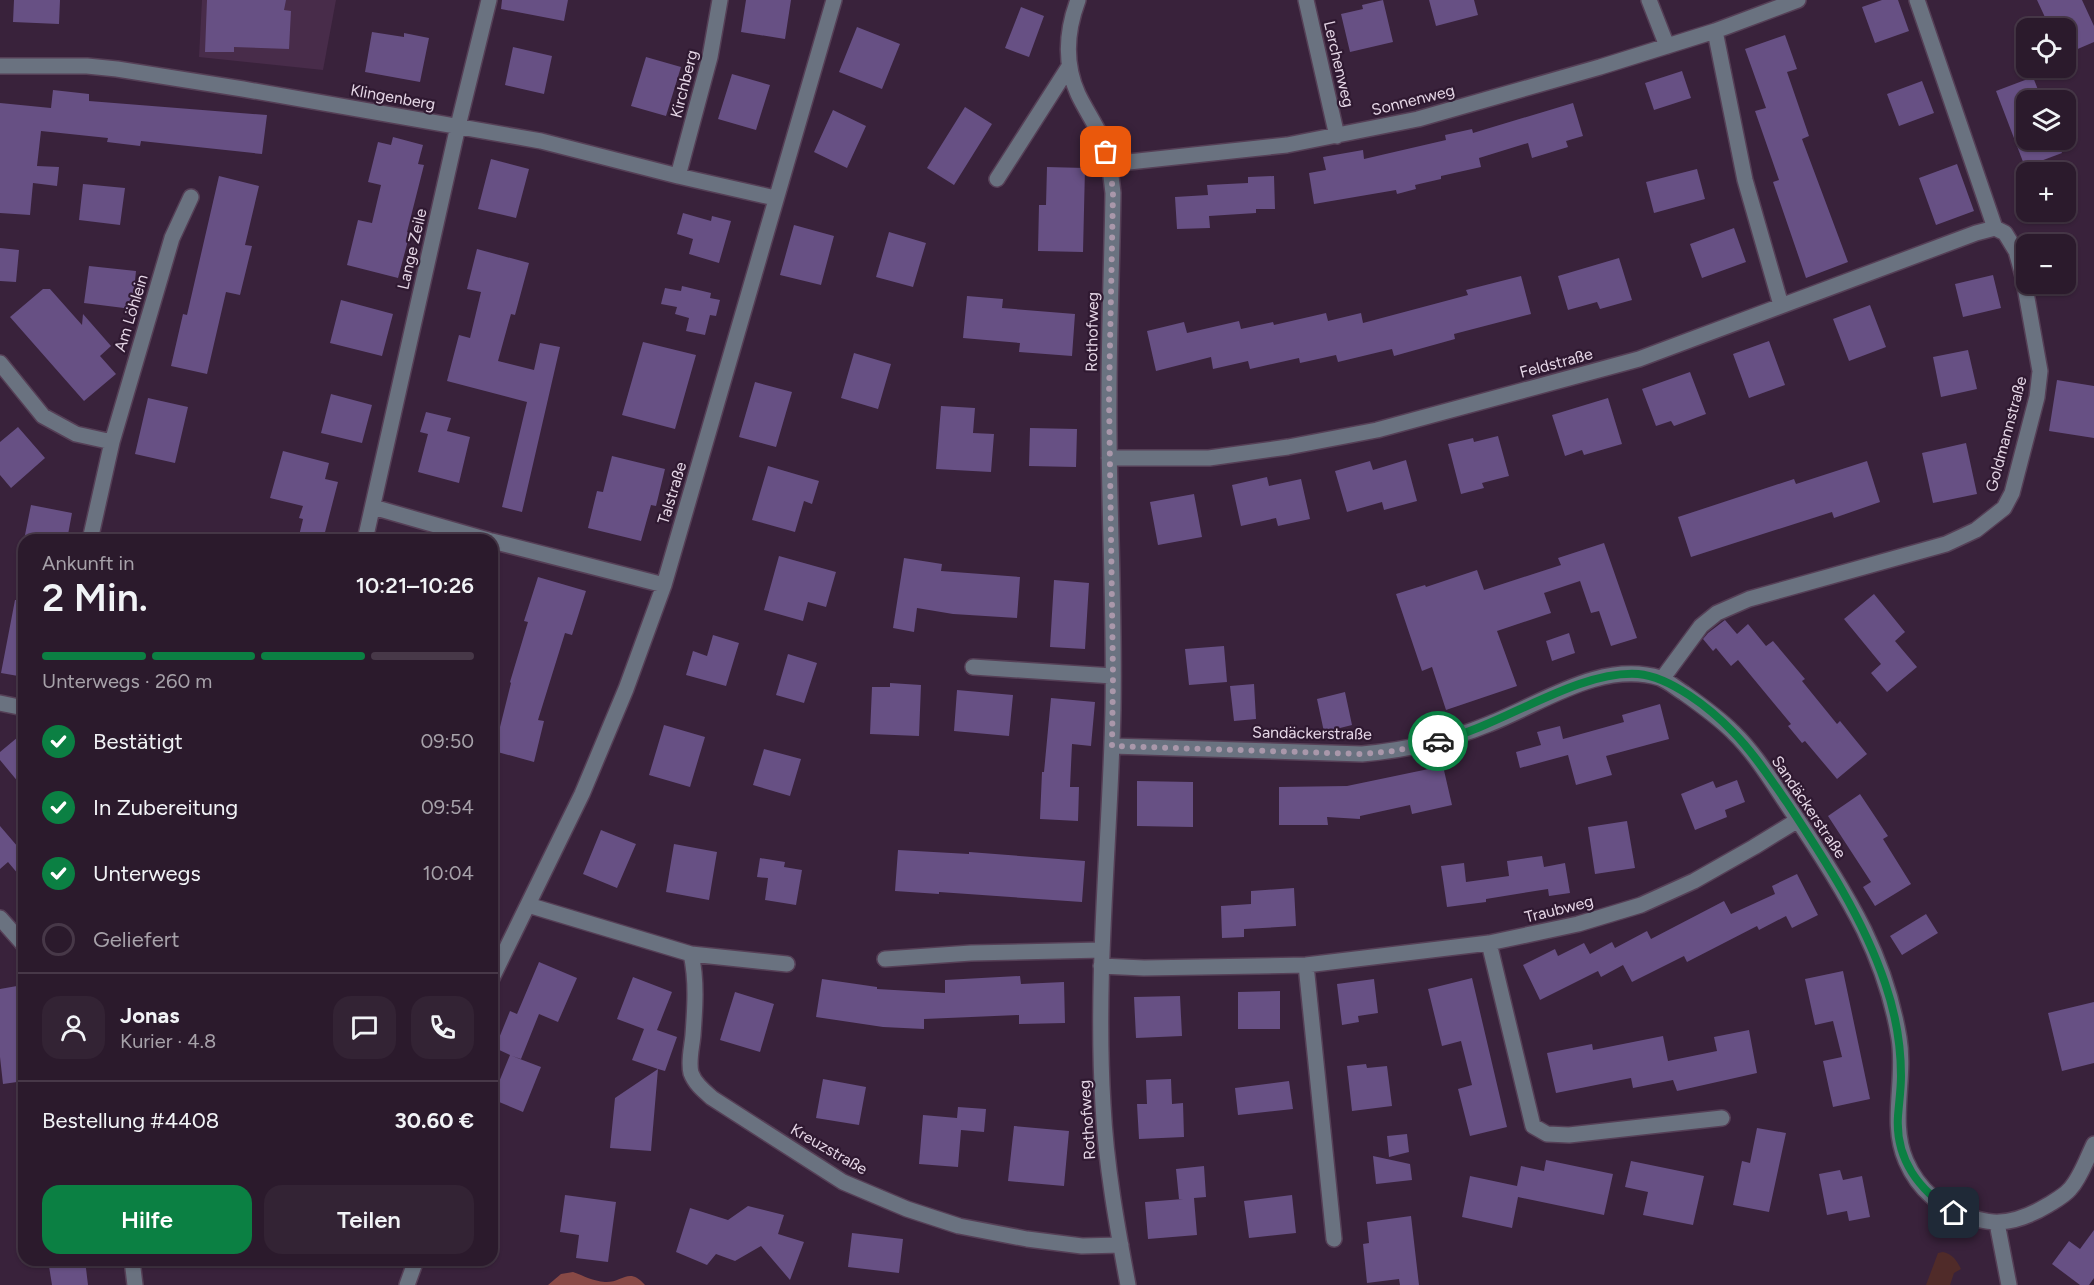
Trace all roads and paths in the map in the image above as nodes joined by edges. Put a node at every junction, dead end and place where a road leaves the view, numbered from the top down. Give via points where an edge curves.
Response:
1 (489, 0) edge
2 (720, 0) edge
3 (834, 0) edge
4 (1078, 0) edge
5 (1306, 0) edge
6 (1649, 0) edge
7 (1798, 0) edge
8 (1917, 0) edge
9 (1715, 31) junction
10 (1667, 46) junction
11 (0, 66) edge
12 (1068, 68) junction
13 (458, 126) junction
14 (1336, 136) junction
15 (1110, 164) junction
16 (678, 176) junction
17 (997, 179) dead end
18 (191, 197) dead end
19 (775, 198) junction
20 (1995, 228) junction
21 (1781, 306) junction
22 (0, 363) edge
23 (112, 442) junction
24 (1109, 458) junction
25 (373, 507) junction
26 (91, 534) edge
27 (366, 534) edge
28 (466, 534) edge
29 (498, 543) edge
30 (664, 585) junction
31 (973, 667) dead end
32 (1113, 676) junction
33 (1662, 679) junction
34 (0, 703) edge
35 (18, 707) edge
36 (1112, 746) junction
37 (1798, 820) junction
38 (528, 906) junction
39 (0, 918) edge
40 (18, 938) edge
41 (1489, 944) junction
42 (1102, 950) junction
43 (691, 954) junction
44 (885, 959) dead end
45 (787, 964) dead end
46 (1306, 965) junction
47 (498, 966) edge
48 (1101, 966) junction
49 (1722, 1119) dead end
50 (2094, 1144) edge
51 (1997, 1223) junction
52 (1334, 1239) dead end
53 (1121, 1245) junction
54 (133, 1266) edge
55 (414, 1266) edge
56 (135, 1285) edge
57 (407, 1285) edge
58 (1128, 1285) edge
59 (2009, 1285) edge

1 - 13 street, Lange Zeile
2 - 16 street, Kirchberg via 710,57
3 - 19 street, Talstraße
4 - 12 street, Rothofweg via 1067,38
5 - 14 street, Lerchenweg
6 - 10 street
7 - 9 street, Sonnenweg
8 - 20 street, Goldmannstraße
9 - 10 street, Sonnenweg
9 - 21 street via 1745,180
10 - 14 street, Sonnenweg via 1451,110
11 - 13 street, Klingenberg via 117,69
12 - 15 street, Rothofweg
12 - 17 street
13 - 16 street, Klingenberg via 541,141
13 - 25 street, Lange Zeile
14 - 15 street, Sonnenweg
15 - 24 street, Rothofweg via 1113,193
16 - 19 street, Klingenberg
18 - 23 street, Am Löhlein via 172,238
19 - 30 street, Talstraße
20 - 21 street, Feldstraße
20 - 33 street, Goldmannstraße via 2005,233 2016,250 2040,371 2012,493 2004,508 1976,530 1946,544 1749,599 1717,613 1701,626
21 - 24 street, Feldstraße via 1639,359 1377,430 1209,458
22 - 23 street via 43,416 76,434
23 - 26 street, Am Löhlein
24 - 32 street, Rothofweg
25 - 27 street, Lange Zeile
25 - 28 street
29 - 30 street
30 - 38 street, Talstraße via 586,784
31 - 32 street
32 - 36 street, Rothofweg
33 - 36 street, Sandäckerstraße via 1639,674 1608,675 1469,732 1395,751 1362,754
33 - 37 street, Sandäckerstraße via 1734,732
34 - 35 street
36 - 42 street, Rothofweg
37 - 41 street, Traubweg via 1694,881 1641,905
37 - 51 street, Sandäckerstraße via 1865,932 1885,983 1899,1038 1898,1129 1906,1161 1933,1199 1954,1213
38 - 43 street
38 - 47 street, Talstraße
39 - 40 street
41 - 46 street, Traubweg
41 - 49 street via 1533,1126 1547,1134 1569,1135
42 - 44 street
42 - 48 street, Rothofweg
43 - 45 street
43 - 53 street, Kreuzstraße via 695,1001 690,1070 712,1098 843,1182 916,1212 959,1226 1027,1239 1082,1246
46 - 48 street, Traubweg
46 - 52 street
48 - 53 street, Rothofweg via 1103,1107
50 - 51 street, Sandäckerstraße via 2073,1187 2060,1198 2015,1220
51 - 59 street
53 - 58 street, Rothofweg
54 - 56 street
55 - 57 street

